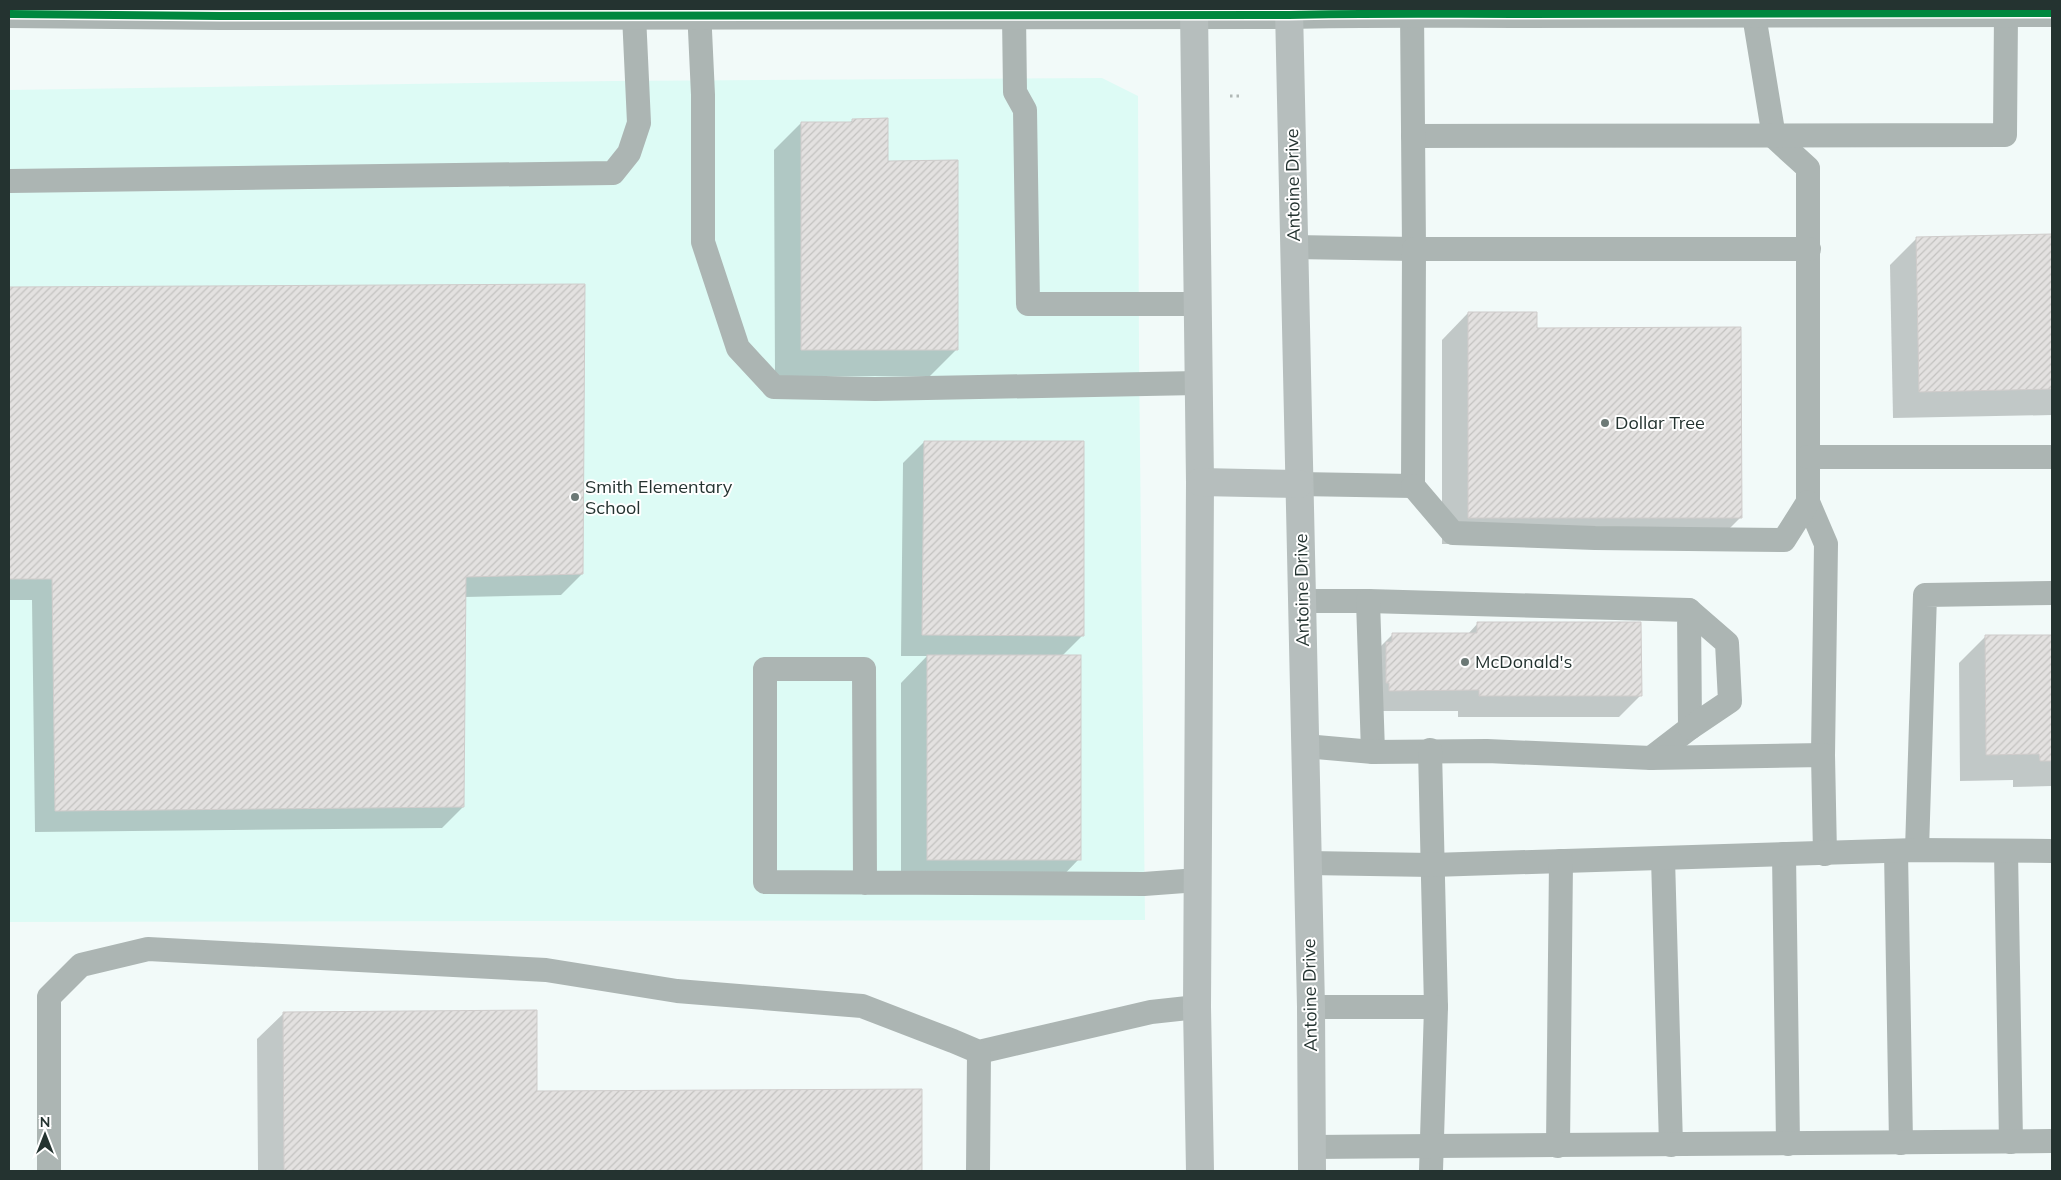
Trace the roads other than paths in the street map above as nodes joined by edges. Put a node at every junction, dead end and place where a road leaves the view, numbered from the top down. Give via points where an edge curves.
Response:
1 (1753, 10) edge
2 (1612, 11) edge
3 (220, 12) edge
4 (453, 12) edge
5 (699, 12) edge
6 (862, 12) edge
7 (909, 12) edge
8 (1194, 12) edge
9 (1289, 12) edge
10 (1412, 12) edge
11 (2006, 12) junction
12 (2052, 12) edge
13 (9, 14) edge
14 (634, 15) junction
15 (1014, 15) junction
16 (1413, 136) junction
17 (1774, 137) junction
18 (9, 181) edge
19 (1294, 247) junction
20 (1414, 249) junction
21 (1809, 249) junction
22 (1197, 304) junction
23 (1198, 383) junction
24 (1808, 457) junction
25 (2052, 457) edge
26 (1200, 482) junction
27 (1299, 484) junction
28 (1414, 486) junction
29 (1808, 502) junction
30 (2052, 593) edge
31 (1368, 601) junction
32 (1302, 602) junction
33 (1689, 610) junction
34 (1690, 728) junction
35 (1305, 746) junction
36 (1430, 750) junction
37 (1373, 752) junction
38 (1824, 755) junction
39 (1651, 758) junction
40 (1906, 851) junction
41 (2006, 851) junction
42 (2052, 851) edge
43 (1784, 854) junction
44 (1825, 854) junction
45 (1664, 858) junction
46 (1561, 861) junction
47 (1308, 863) junction
48 (1432, 865) junction
49 (1198, 880) junction
50 (865, 883) junction
51 (1197, 1007) junction
52 (1311, 1007) junction
53 (1436, 1007) junction
54 (979, 1052) junction
55 (2052, 1141) edge
56 (1901, 1142) junction
57 (2011, 1142) junction
58 (1788, 1144) junction
59 (1671, 1145) junction
60 (1558, 1146) junction
61 (1432, 1147) junction
62 (1312, 1159) edge
63 (49, 1171) edge
64 (978, 1171) edge
65 (1200, 1171) edge
66 (1431, 1171) edge

1 - 2 street
1 - 11 street
1 - 17 lane
2 - 10 street
3 - 4 street
3 - 13 street
4 - 14 street
5 - 6 street
5 - 14 street
5 - 23 lane via 703,95 703,242 738,348 774,387 875,390
6 - 7 street
7 - 15 street
8 - 9 street
8 - 15 street
8 - 22 main road
9 - 10 street
9 - 19 main road, Antoine Drive
10 - 16 lane
11 - 12 street
11 - 17 lane via 2005,135
14 - 18 lane via 639,123 629,152 613,173
15 - 22 lane via 1015,92 1025,110 1028,304
16 - 17 lane
16 - 20 lane
17 - 21 lane via 1808,168
19 - 20 lane
19 - 27 main road, Antoine Drive
20 - 21 lane
20 - 28 lane
21 - 24 lane
22 - 23 main road
23 - 26 main road
24 - 25 lane
24 - 29 lane
26 - 27 main road
26 - 49 main road
27 - 28 lane
27 - 32 main road, Antoine Drive
28 - 29 lane via 1453,533 1784,540
29 - 38 lane via 1826,544
30 - 40 lane via 1925,594
31 - 32 lane
31 - 33 lane
31 - 37 lane
32 - 35 main road, Antoine Drive
33 - 34 lane
33 - 34 lane via 1728,643 1730,701
34 - 39 lane
35 - 37 lane
35 - 47 main road, Antoine Drive
36 - 37 lane
36 - 39 lane
36 - 48 lane
38 - 39 lane
38 - 44 lane
40 - 41 lane
40 - 44 lane
40 - 56 lane
41 - 42 lane
41 - 57 lane
43 - 44 lane
43 - 45 lane
43 - 58 lane
45 - 46 lane
45 - 59 lane
46 - 48 lane
46 - 60 lane
47 - 48 lane
47 - 52 main road, Antoine Drive
48 - 53 lane
49 - 50 lane via 1144,884
49 - 51 main road
50 - 50 lane via 766,882 766,669 864,669
51 - 54 lane via 1151,1012
51 - 65 main road
52 - 53 lane
52 - 62 main road, Antoine Drive
53 - 61 lane
54 - 63 lane via 862,1006 677,991 546,970 148,949 81,965 49,997
54 - 64 lane
55 - 57 lane
56 - 57 lane
56 - 58 lane
58 - 59 lane
59 - 60 lane
60 - 61 lane
61 - 62 lane
61 - 66 lane

